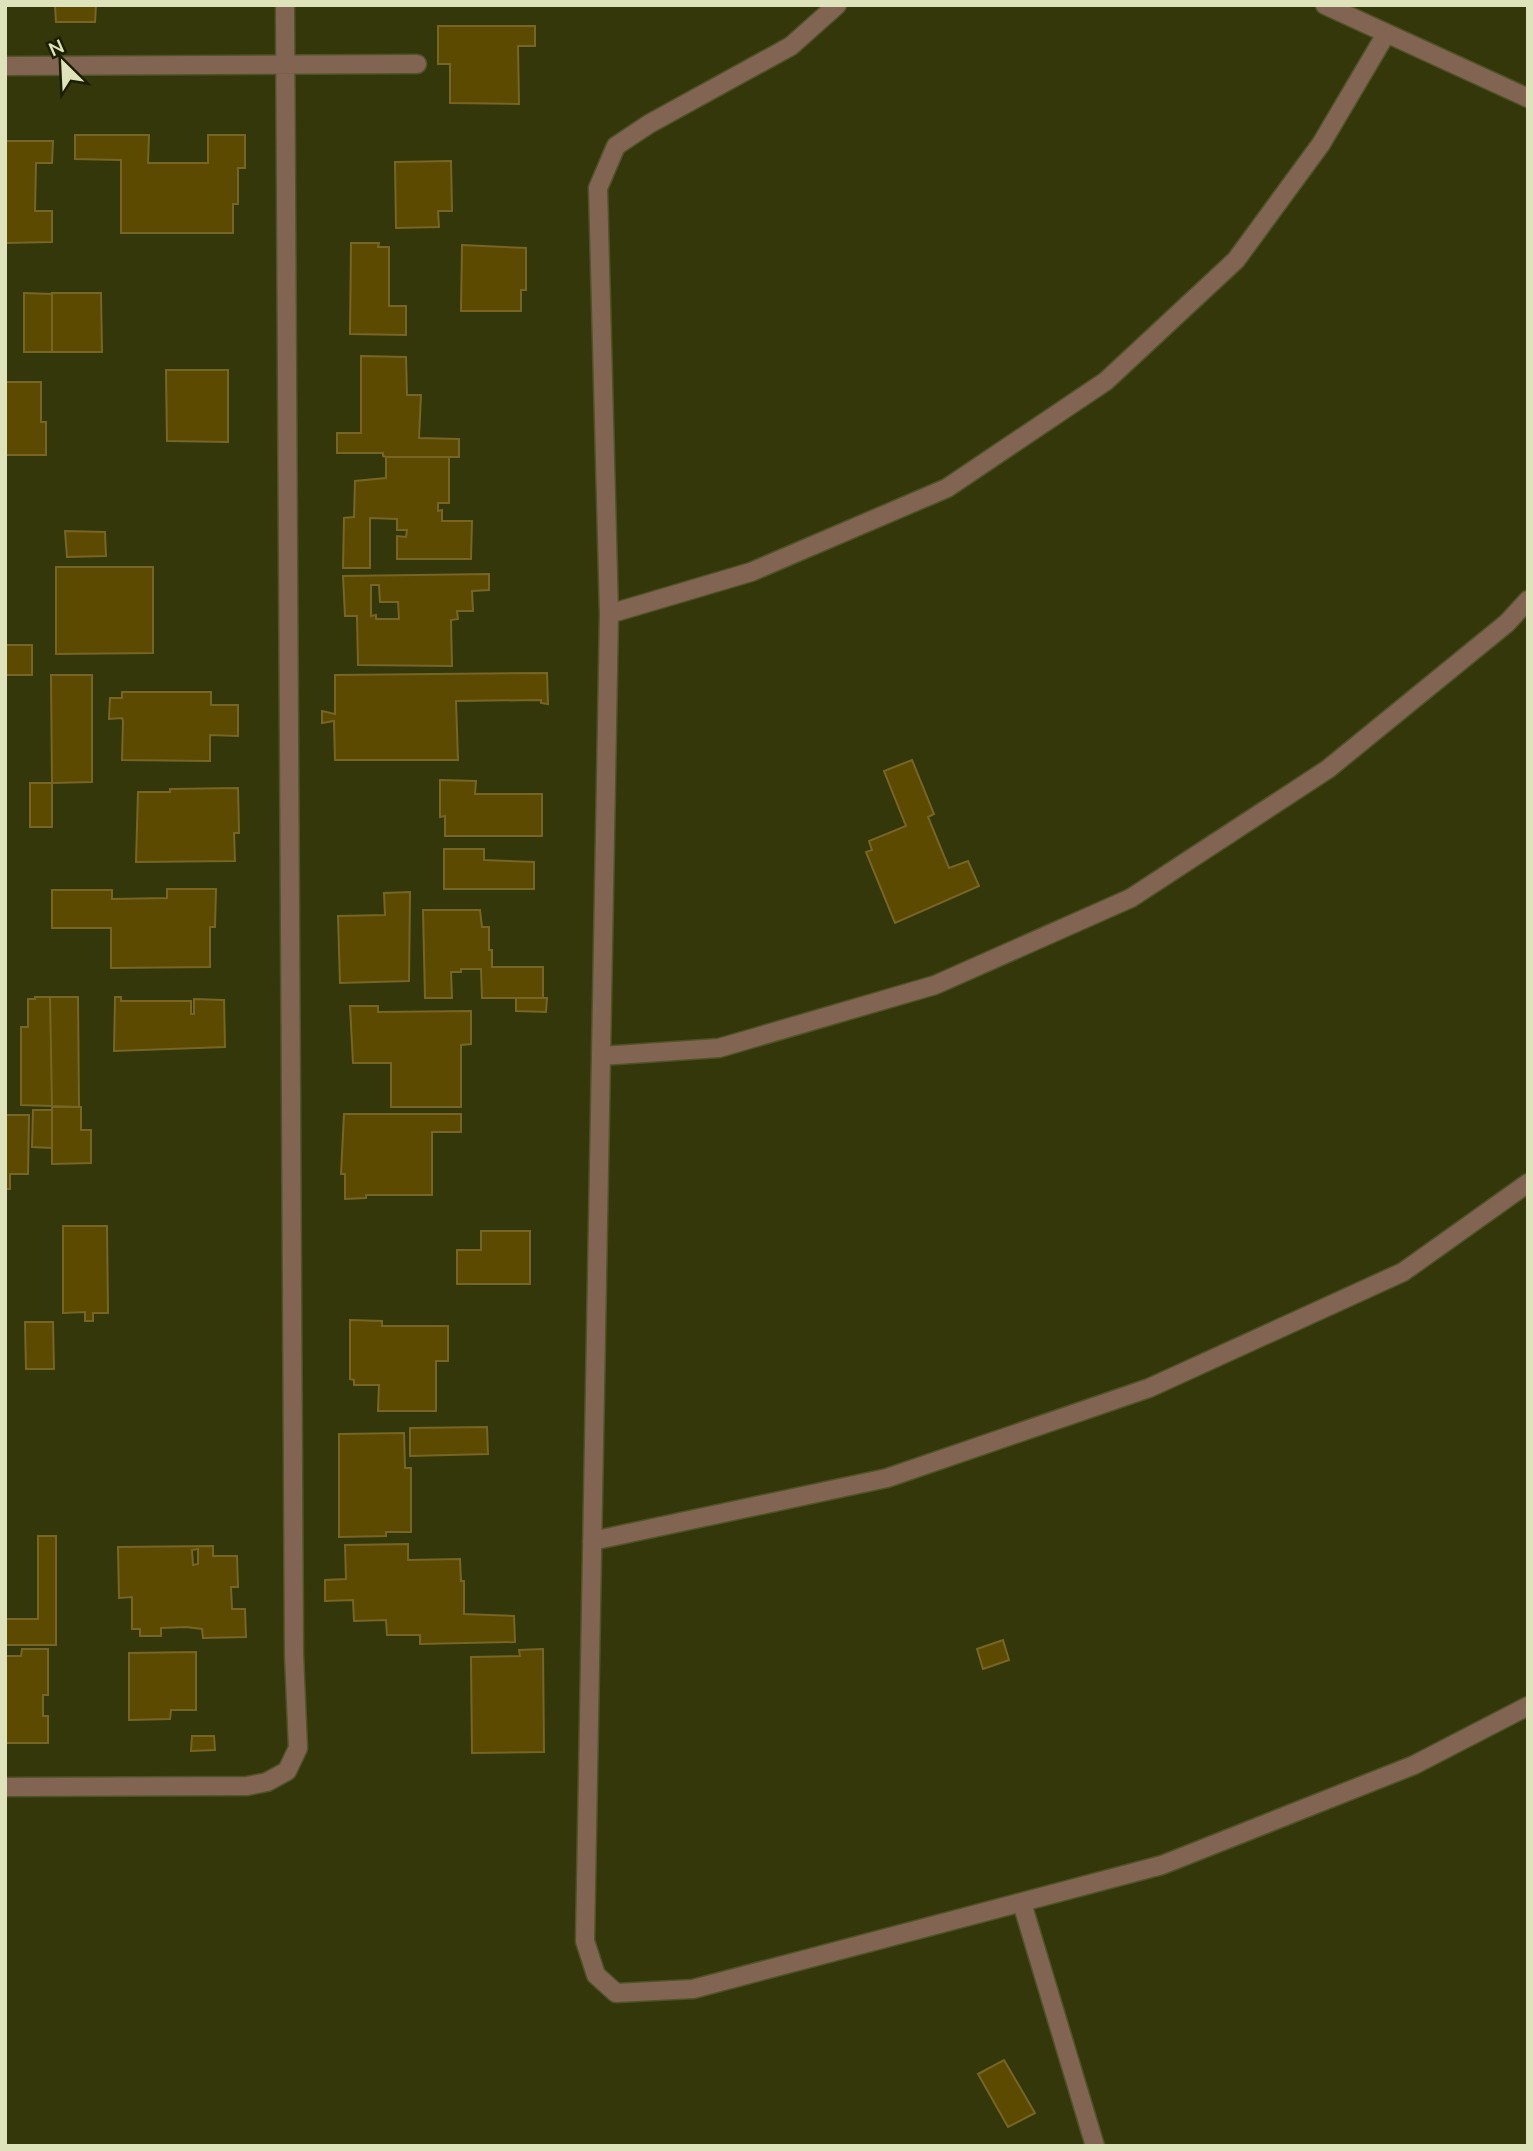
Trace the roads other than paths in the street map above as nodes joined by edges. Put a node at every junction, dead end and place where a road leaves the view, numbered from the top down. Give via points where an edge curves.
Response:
1 (285, 5) edge
2 (837, 5) edge
3 (1325, 5) edge
4 (1386, 34) junction
5 (285, 63) junction
6 (417, 64) dead end
7 (5, 66) edge
8 (1528, 98) edge
9 (1528, 600) edge
10 (609, 614) junction
11 (601, 1056) junction
12 (1528, 1184) edge
13 (592, 1541) junction
14 (1528, 1706) edge
15 (5, 1787) edge
16 (1022, 1903) junction
17 (1095, 2146) edge

1 - 5 street
2 - 10 street via 791,46 616,146 598,188
3 - 4 street
4 - 8 street
4 - 10 street via 1321,144 1236,260 1106,381 947,488 751,572
5 - 6 street
5 - 7 street
5 - 15 street via 293,1655 298,1748 288,1771 247,1786
9 - 11 street via 1328,769 1130,898 935,985 719,1048
10 - 11 street
11 - 13 street
12 - 13 street via 1403,1272 1149,1388 887,1478
13 - 16 street via 585,1941 596,1975 616,1993 693,1989
14 - 16 street via 1414,1765 1162,1865
16 - 17 street

